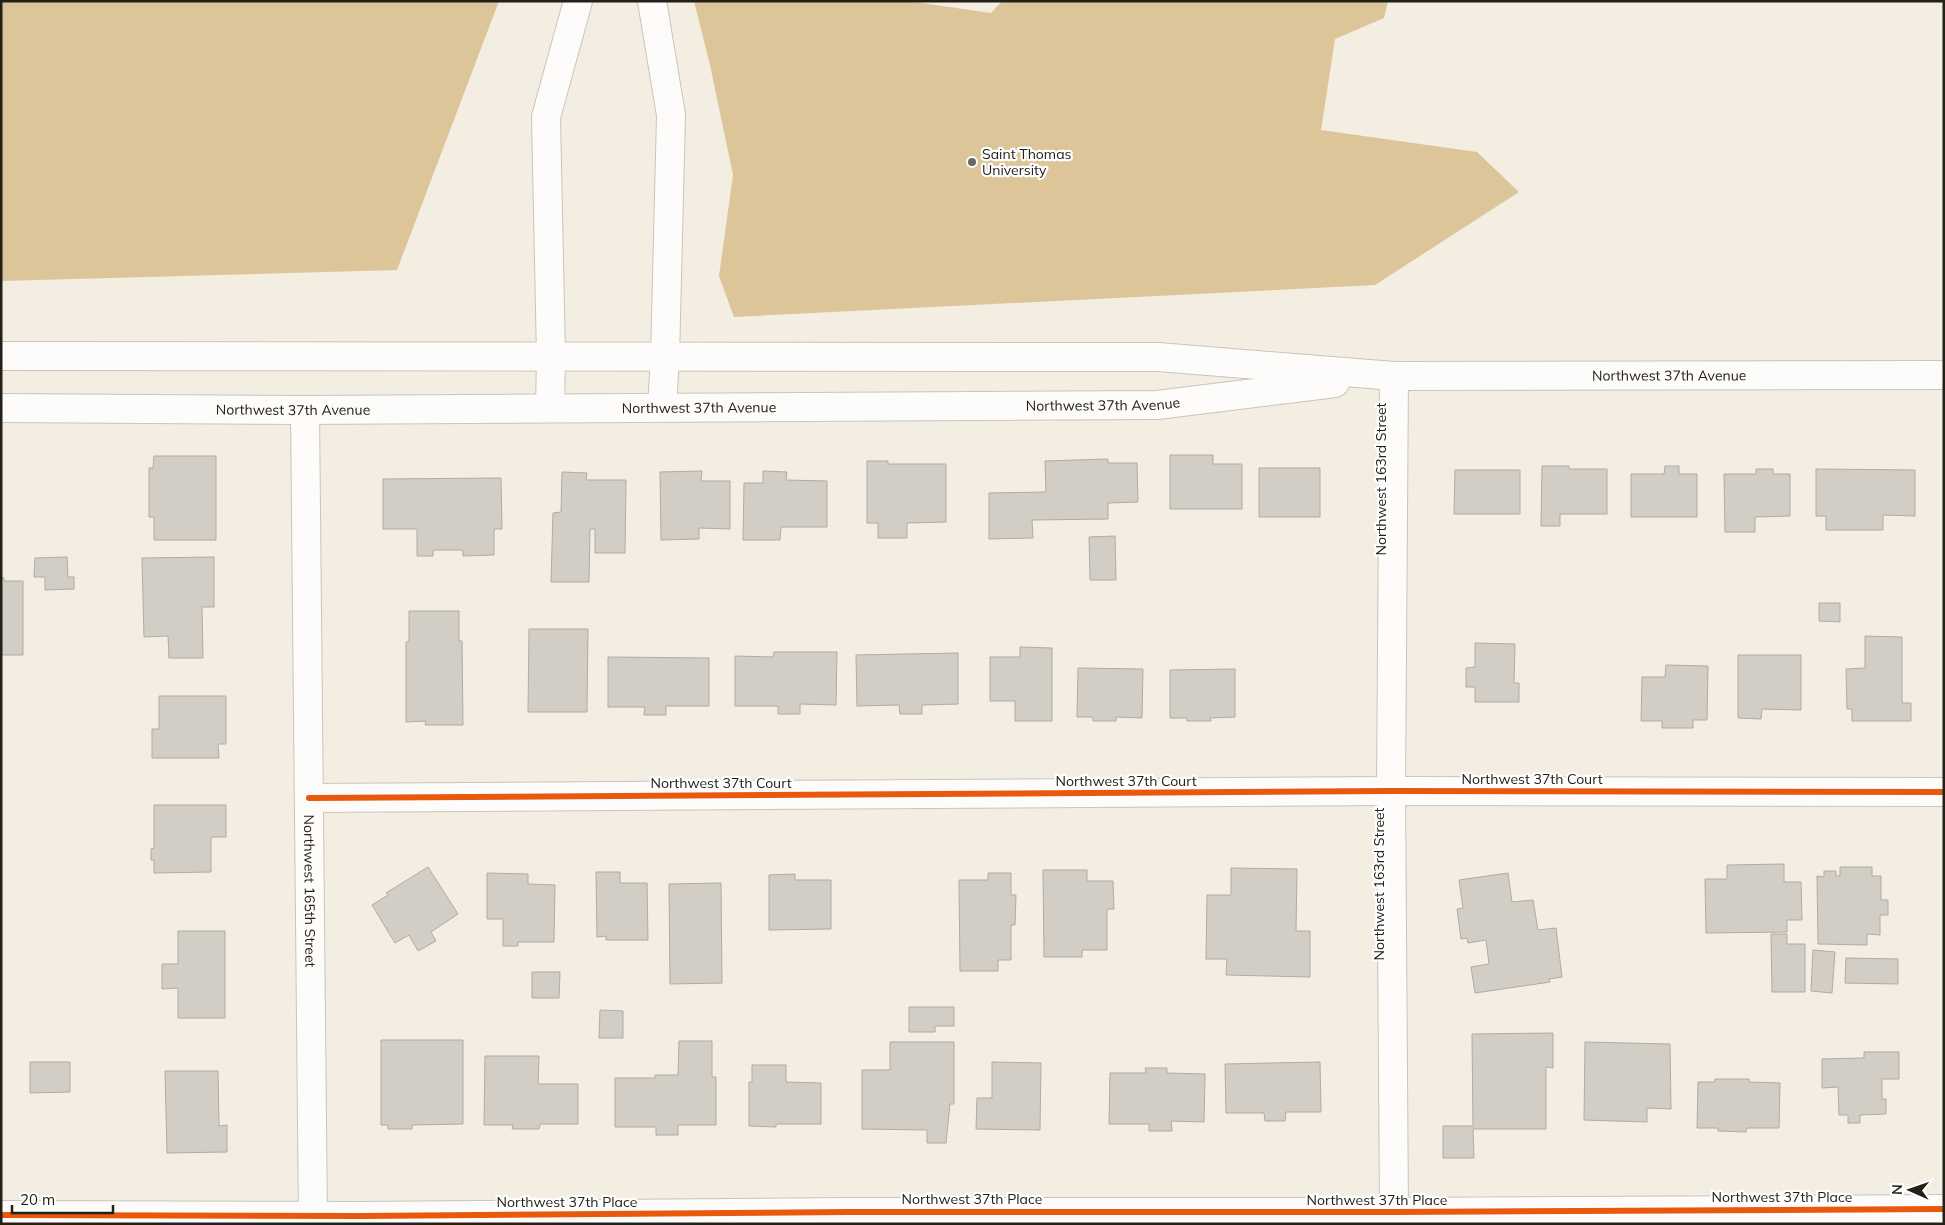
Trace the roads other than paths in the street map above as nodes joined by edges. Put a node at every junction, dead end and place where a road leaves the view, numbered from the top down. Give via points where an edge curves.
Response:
1 (578, 1) edge
2 (652, 1) edge
3 (1, 356) edge
4 (551, 357) junction
5 (665, 358) junction
6 (1944, 375) edge
7 (1394, 376) junction
8 (550, 407) junction
9 (662, 407) junction
10 (1, 408) edge
11 (305, 410) junction
12 (1391, 792) junction
13 (1944, 792) edge
14 (309, 798) junction
15 (1944, 1209) edge
16 (1394, 1212) junction
17 (1, 1215) edge
18 (850, 1218) edge
19 (1121, 1218) edge
20 (313, 1220) edge

1 - 4 street via 546,117
2 - 5 street via 671,115
3 - 4 street, Northwest 37th Avenue
4 - 5 street, Northwest 37th Avenue
4 - 8 street
5 - 7 street, Northwest 37th Avenue via 1158,357
5 - 9 street
6 - 7 street, Northwest 37th Avenue
7 - 9 street, Northwest 37th Avenue via 1157,405
7 - 12 street, Northwest 163rd Street
8 - 9 street, Northwest 37th Avenue
8 - 11 street, Northwest 37th Avenue
10 - 11 street, Northwest 37th Avenue
11 - 14 street, Northwest 165th Street
12 - 13 street, Northwest 37th Court
12 - 14 street, Northwest 37th Court
12 - 16 street, Northwest 163rd Street
14 - 20 street, Northwest 165th Street
15 - 16 street, Northwest 37th Place
16 - 19 street, Northwest 37th Place
17 - 20 street, Northwest 37th Place
18 - 19 street, Northwest 37th Place
18 - 20 street, Northwest 37th Place

